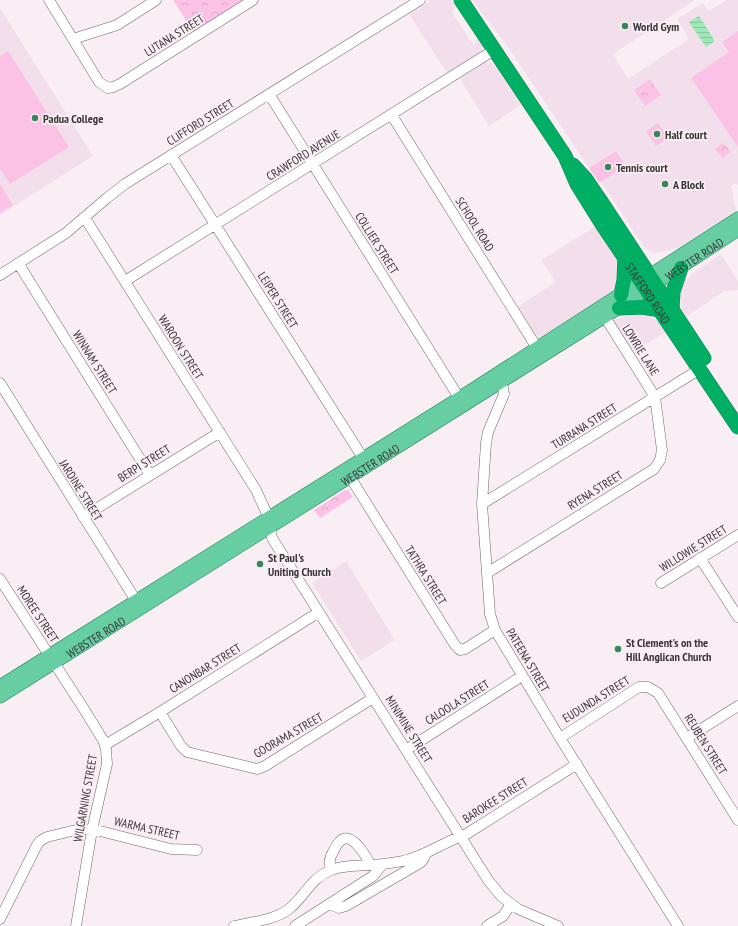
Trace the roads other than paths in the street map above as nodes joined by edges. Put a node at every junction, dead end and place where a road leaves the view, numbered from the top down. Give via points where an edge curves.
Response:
1 (49, 0) edge
2 (156, 0) edge
3 (253, 0) edge
4 (420, 0) edge
5 (461, 0) edge
6 (73, 39) junction
7 (494, 50) junction
8 (269, 94) junction
9 (391, 114) junction
10 (171, 155) junction
11 (565, 156) junction
12 (312, 164) junction
13 (85, 218) junction
14 (738, 218) edge
15 (215, 225) junction
16 (738, 230) edge
17 (625, 257) junction
18 (18, 263) junction
19 (681, 268) junction
20 (0, 275) edge
21 (125, 281) junction
22 (649, 283) junction
23 (620, 301) junction
24 (666, 309) junction
25 (605, 317) junction
26 (537, 348) junction
27 (700, 369) junction
28 (497, 379) junction
29 (0, 383) edge
30 (655, 397) junction
31 (462, 402) junction
32 (738, 410) edge
33 (738, 427) edge
34 (220, 432) junction
35 (362, 458) junction
36 (150, 475) junction
37 (350, 477) junction
38 (256, 490) junction
39 (482, 504) junction
40 (280, 511) junction
41 (83, 517) junction
42 (269, 523) junction
43 (738, 535) edge
44 (700, 558) junction
45 (487, 573) junction
46 (0, 579) edge
47 (661, 583) dead end
48 (4, 594) edge
49 (138, 605) junction
50 (319, 612) junction
51 (738, 617) edge
52 (495, 630) junction
53 (52, 659) junction
54 (522, 676) junction
55 (0, 686) edge
56 (648, 687) joint
57 (0, 697) edge
58 (373, 698) junction
59 (738, 706) edge
60 (160, 712) junction
61 (560, 738) junction
62 (687, 738) junction
63 (105, 745) junction
64 (406, 750) junction
65 (577, 764) junction
66 (738, 820) edge
67 (92, 830) junction
68 (460, 836) junction
69 (197, 850) dead end
70 (426, 854) junction
71 (382, 865) junction
72 (370, 866) junction
73 (332, 870) junction
74 (329, 904) junction
75 (511, 904) junction
76 (0, 919) edge
77 (267, 922) edge
78 (76, 926) edge
79 (234, 926) edge
80 (295, 926) edge
81 (487, 926) edge
82 (558, 926) edge
83 (678, 926) edge

1 - 6 street
2 - 6 street via 116,25
3 - 6 street, LUTANA STREET via 113,87 108,88 99,82
4 - 8 street, CLIFFORD STREET
5 - 7 highway, STAFFORD ROAD
7 - 9 street, CRAWFORD AVENUE
7 - 11 highway, STAFFORD ROAD
8 - 10 street, CLIFFORD STREET
8 - 12 street, COLLIER STREET
9 - 12 street, CRAWFORD AVENUE
9 - 26 street, SCHOOL ROAD
10 - 13 street, CLIFFORD STREET via 114,191
10 - 15 street, LEIPER STREET
11 - 17 highway, STAFFORD ROAD via 577,184
11 - 22 highway, STAFFORD ROAD via 585,178
12 - 15 street, CRAWFORD AVENUE
12 - 31 street, COLLIER STREET
13 - 18 street, CLIFFORD STREET
13 - 21 street, WAROON STREET
14 - 22 main road, WEBSTER ROAD
15 - 21 street, CRAWFORD AVENUE
15 - 35 street, LEIPER STREET
16 - 19 main road, WEBSTER ROAD
17 - 22 highway, STAFFORD ROAD
17 - 23 highway
18 - 20 street, CLIFFORD STREET
18 - 36 street, WINNAM STREET
19 - 22 main road, WEBSTER ROAD
19 - 24 highway
21 - 34 street, WAROON STREET
22 - 23 main road, WEBSTER ROAD
22 - 24 highway, STAFFORD ROAD
23 - 24 highway via 642,307
23 - 25 main road, WEBSTER ROAD
23 - 26 main road, WEBSTER ROAD
24 - 27 highway, STAFFORD ROAD
24 - 32 highway, STAFFORD ROAD
25 - 28 main road, WEBSTER ROAD
25 - 30 street, LOWRIE LANE
26 - 28 main road, WEBSTER ROAD
27 - 30 street, TURRANA STREET
27 - 33 highway, STAFFORD ROAD
28 - 31 main road, WEBSTER ROAD
28 - 39 street, PATEENA STREET via 504,391 488,432
29 - 41 street, JARDINE STREET
30 - 39 street, TURRANA STREET
30 - 45 street, RYENA STREET via 662,450 660,460 654,469
31 - 35 main road, WEBSTER ROAD
31 - 37 main road, WEBSTER ROAD
34 - 36 street, BERPI STREET
34 - 38 street, WAROON STREET
35 - 40 main road, WEBSTER ROAD
36 - 41 street, BERPI STREET
37 - 42 main road, WEBSTER ROAD
37 - 52 street, TATHRA STREET via 455,645 460,650 465,649
38 - 40 street, WAROON STREET via 270,506
38 - 42 street, WAROON STREET
39 - 45 street, PATEENA STREET
40 - 42 main road, WEBSTER ROAD
41 - 49 street, JARDINE STREET
42 - 49 main road, WEBSTER ROAD
42 - 50 street, MINIMINE STREET via 272,538
43 - 44 street, WILLOWIE STREET
44 - 47 street, WILLOWIE STREET
44 - 51 street
45 - 52 street, PATEENA STREET via 490,614
46 - 48 street, MOREE STREET
48 - 53 street, MOREE STREET
49 - 53 main road, WEBSTER ROAD
50 - 58 street, MINIMINE STREET
50 - 60 street, CANONBAR STREET
52 - 54 street, PATEENA STREET
53 - 55 main road, WEBSTER ROAD
53 - 57 main road, WEBSTER ROAD
53 - 63 street, WILGARNING STREET
54 - 61 street, PATEENA STREET
54 - 64 street, CALOOLA STREET
56 - 61 street, EUDUNDA STREET via 639,687
56 - 62 street, REUBEN STREET via 658,693
58 - 60 street, GOORAMA STREET via 257,769 185,750
58 - 64 street, MINIMINE STREET
59 - 62 street
60 - 63 street, CANONBAR STREET
61 - 65 street, PATEENA STREET
62 - 66 street, REUBEN STREET
63 - 67 street, WILGARNING STREET via 107,764
64 - 68 street, MINIMINE STREET
65 - 68 street, BAROKEE STREET
65 - 83 street, PATEENA STREET
67 - 69 street, WARMA STREET via 171,849
67 - 76 street, WARMA STREET via 74,830 40,841
67 - 78 street, WILGARNING STREET
68 - 70 street, BAROKEE STREET
68 - 75 street, MINIMINE STREET via 492,886
70 - 71 street, BAROKEE STREET
70 - 74 street, BAROKEE STREET via 420,863 344,907
71 - 72 street, BAROKEE STREET
71 - 74 street via 373,876
72 - 73 street, BAROKEE STREET
72 - 73 street via 368,858 354,842 345,838 337,844 330,857
73 - 77 street, BAROKEE STREET via 313,882 289,909
74 - 80 street
75 - 81 street via 503,916
75 - 82 street, MINIMINE STREET
77 - 79 street, BAROKEE STREET

